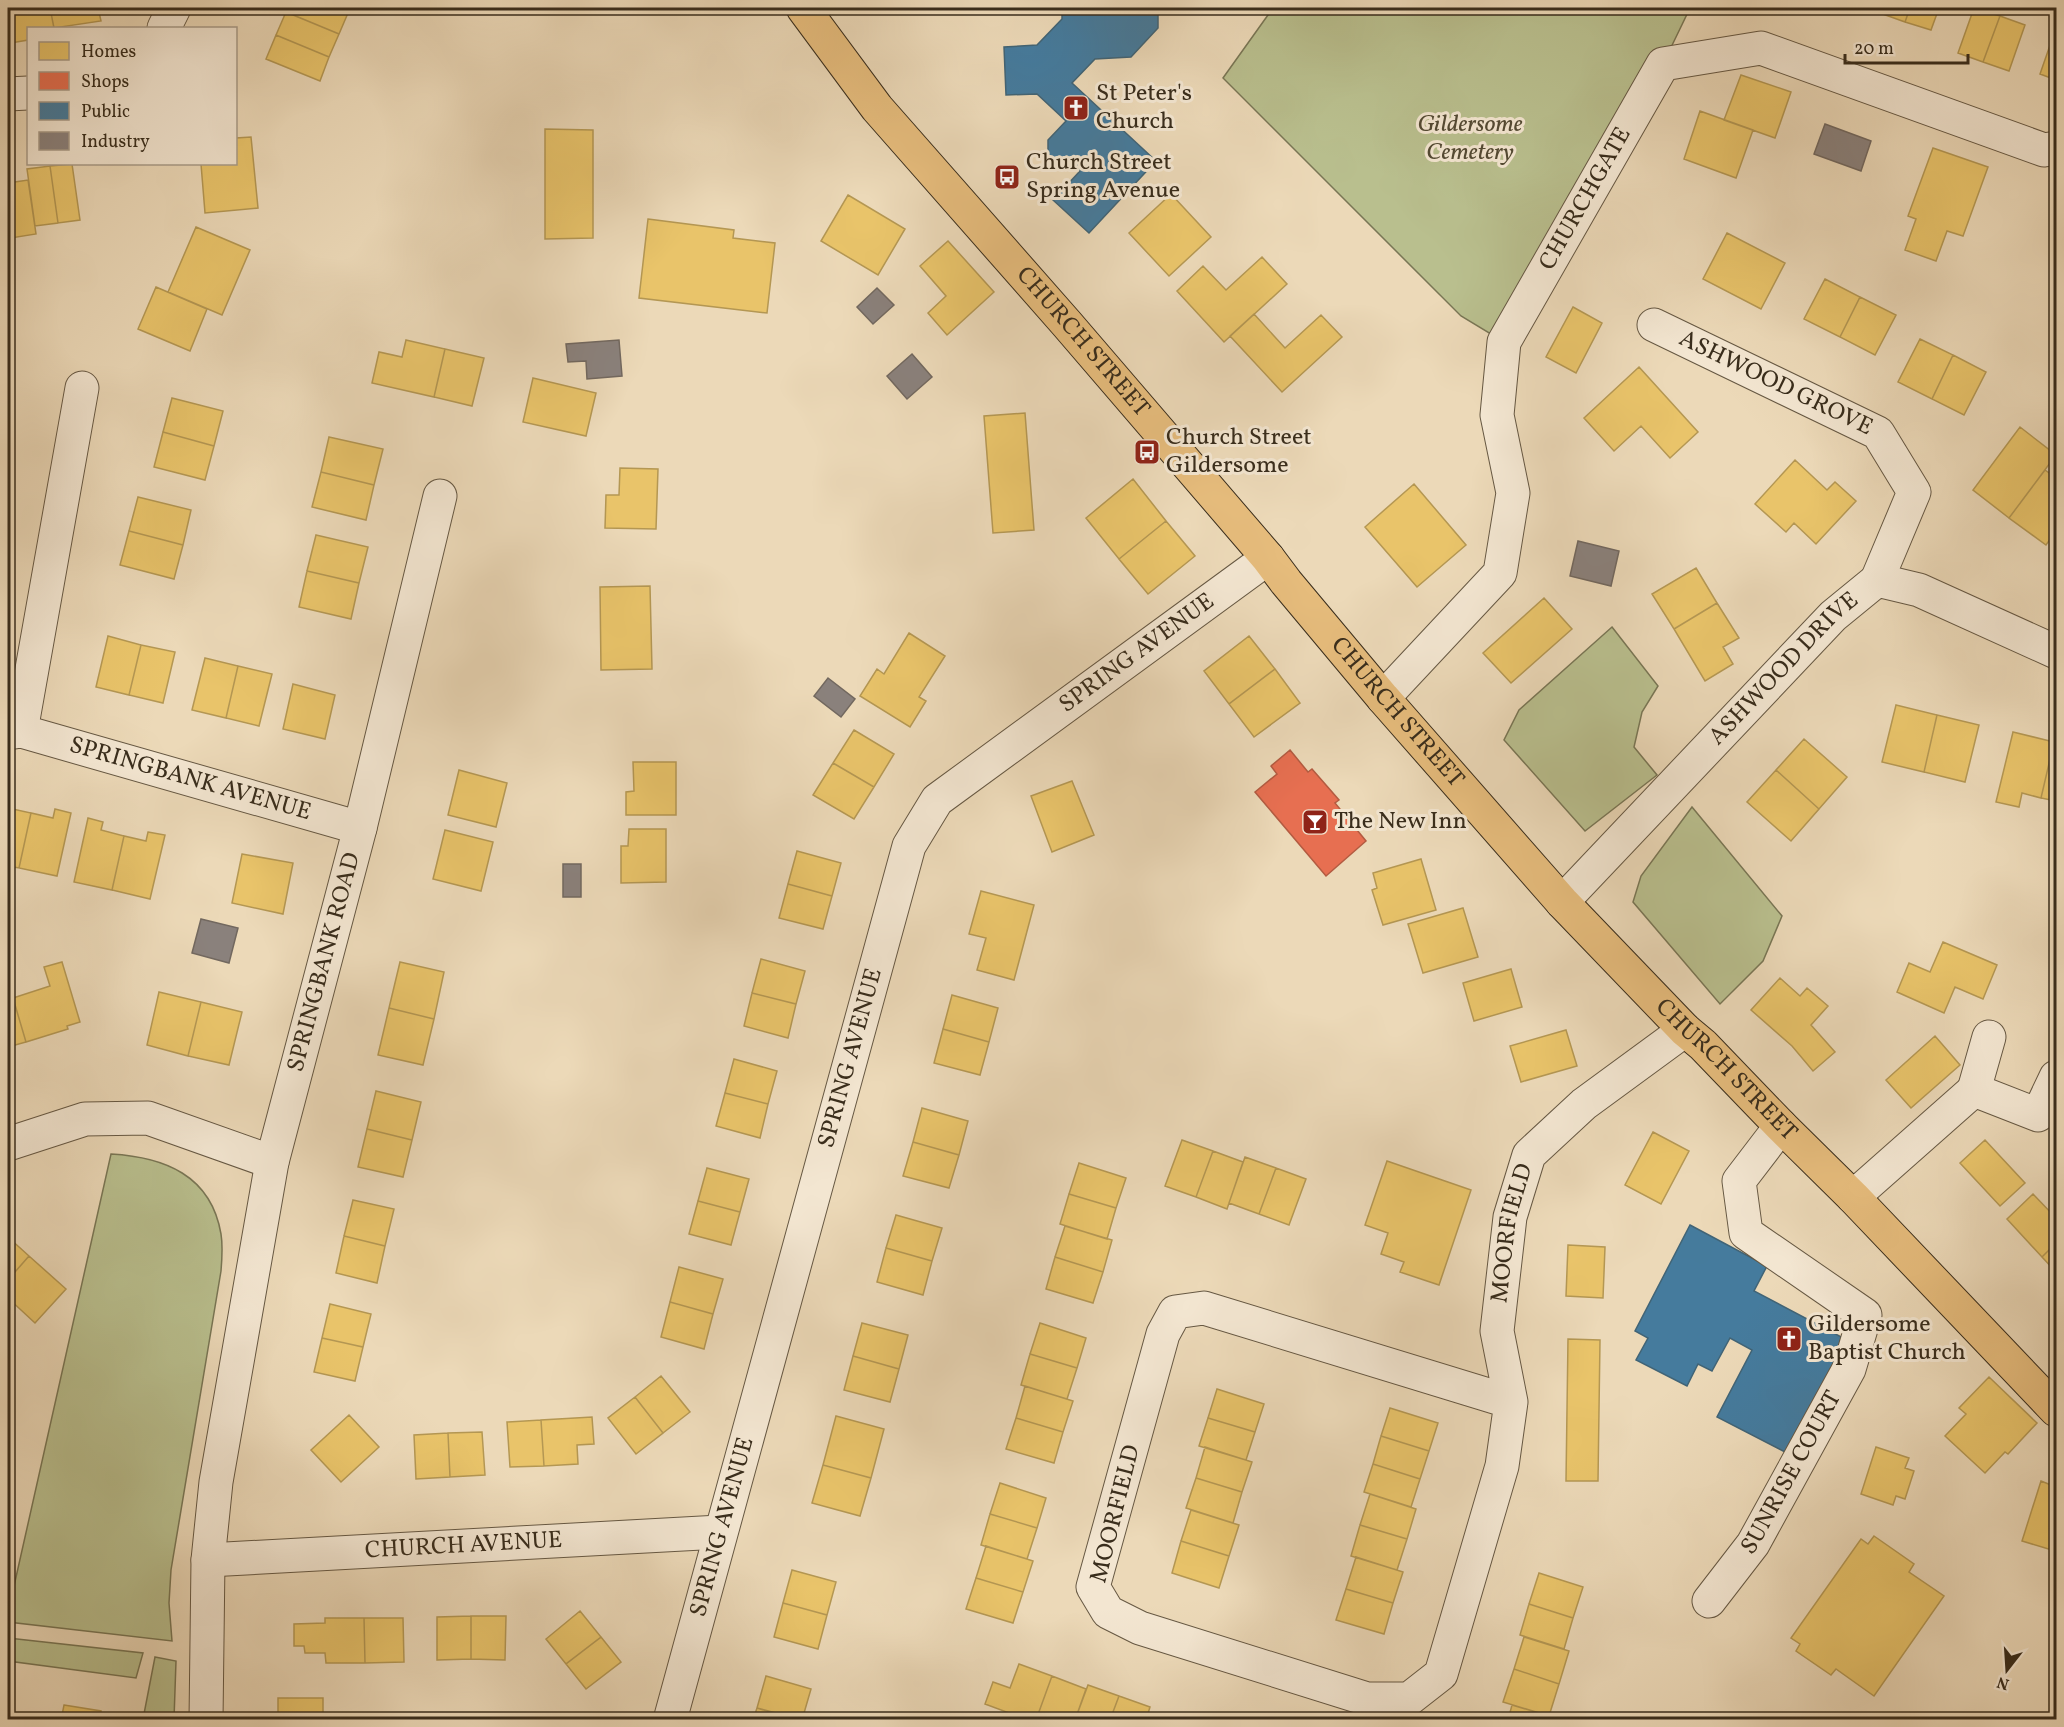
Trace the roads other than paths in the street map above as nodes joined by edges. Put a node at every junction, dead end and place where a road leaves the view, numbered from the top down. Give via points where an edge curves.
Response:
1 (174, 8) edge
2 (802, 8) edge
3 (164, 27) edge
4 (27, 93) edge
5 (8, 94) edge
6 (2056, 148) edge
7 (1654, 326) dead end
8 (82, 388) dead end
9 (440, 496) dead end
10 (1268, 558) junction
11 (1877, 580) junction
12 (2056, 652) edge
13 (1383, 698) junction
14 (14, 732) edge
15 (360, 828) junction
16 (1562, 902) junction
17 (1685, 1030) junction
18 (1989, 1037) dead end
19 (2056, 1077) edge
20 (1974, 1090) junction
21 (1781, 1126) junction
22 (8, 1144) edge
23 (272, 1162) junction
24 (1853, 1197) junction
25 (1511, 1402) junction
26 (2056, 1410) edge
27 (720, 1532) junction
28 (208, 1560) junction
29 (1709, 1602) dead end
30 (206, 1719) edge
31 (670, 1719) edge

1 - 3 street
2 - 10 main road, CHURCH STREET via 877,108
4 - 5 street
6 - 13 street, CHURCHGATE via 2044,150 1761,48 1663,64 1504,342 1497,415 1513,493 1500,573
7 - 11 street, ASHWOOD GROVE via 1878,433 1914,492
8 - 14 street, SPRINGBANK AVENUE
9 - 15 street, SPRINGBANK ROAD
10 - 13 main road, CHURCH STREET
10 - 27 street, SPRING AVENUE via 936,800 909,846
11 - 12 street, ASHWOOD DRIVE via 1919,590
11 - 16 street, ASHWOOD DRIVE via 1833,616
13 - 16 main road, CHURCH STREET
14 - 15 street, SPRINGBANK AVENUE
15 - 23 street, SPRINGBANK ROAD
16 - 17 main road, CHURCH STREET
17 - 21 main road, CHURCH STREET
17 - 25 street, MOORFIELD via 1584,1104 1529,1155 1510,1217 1497,1331
18 - 20 street
19 - 20 street via 2038,1115
20 - 24 street
21 - 24 main road, CHURCH STREET
21 - 29 street, SUNRISE COURT via 1739,1181 1746,1233 1865,1315 1849,1369 1753,1544
22 - 23 street via 85,1119 148,1118
23 - 28 street via 216,1482
24 - 26 main road, CHURCH STREET
25 - 25 street, MOORFIELD via 1502,1466 1441,1674 1409,1699 1367,1699 1140,1628 1108,1612 1093,1587 1163,1334 1175,1312 1204,1308
27 - 28 street, CHURCH AVENUE
27 - 31 street, SPRING AVENUE
28 - 30 street

